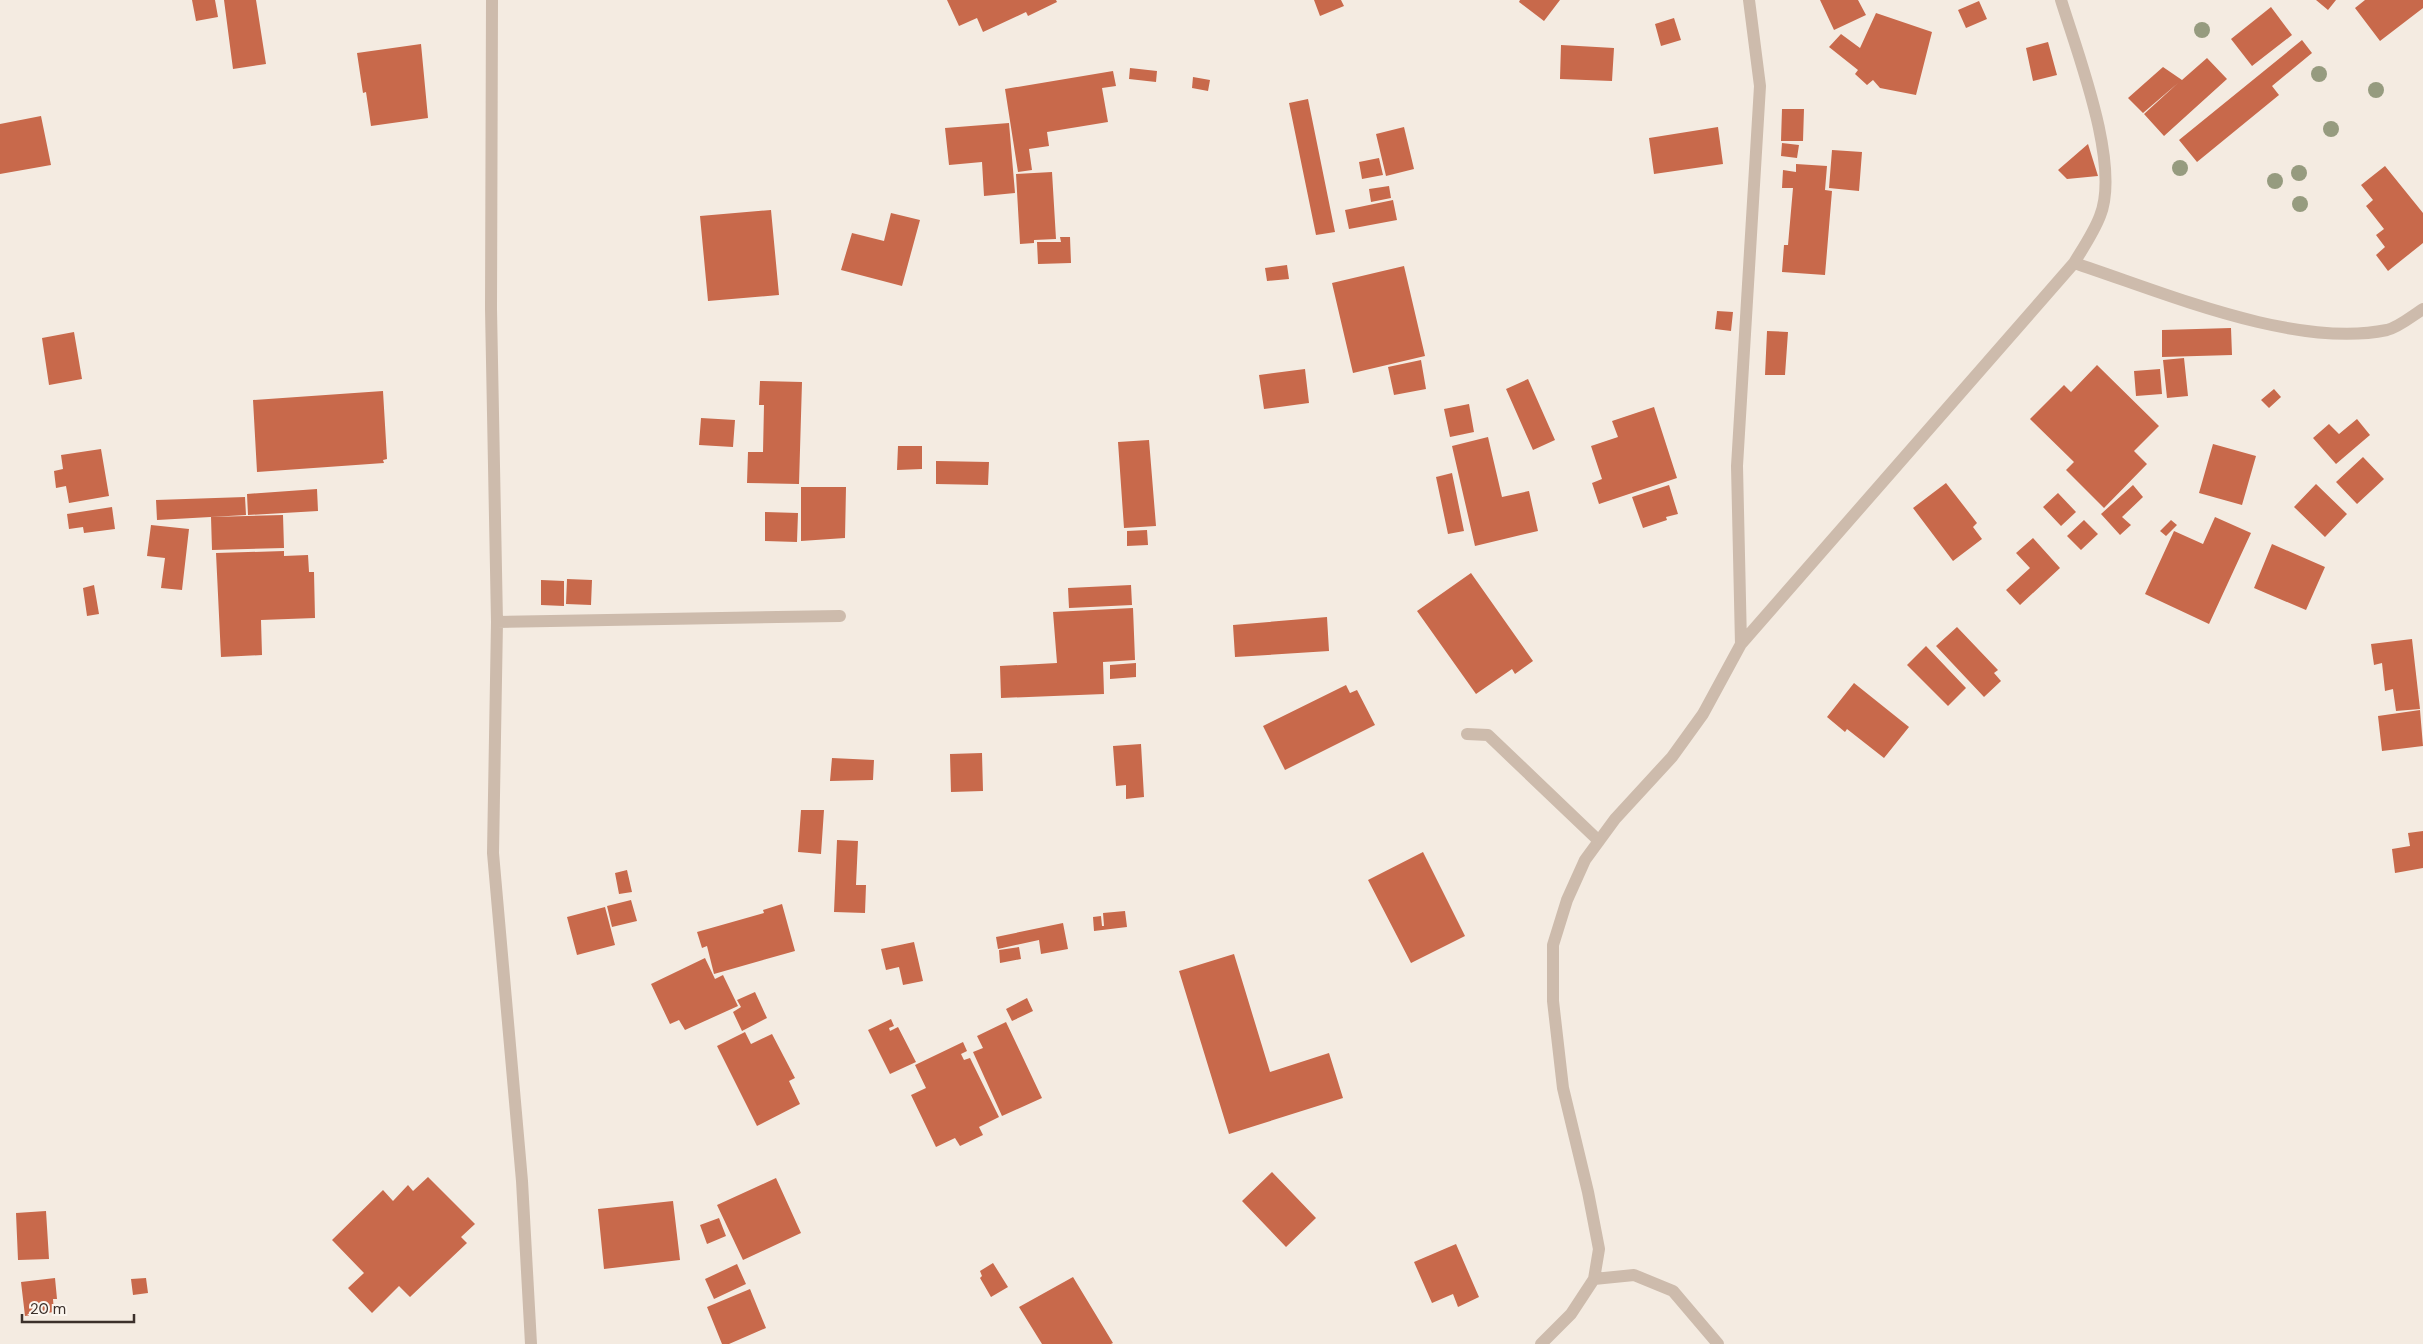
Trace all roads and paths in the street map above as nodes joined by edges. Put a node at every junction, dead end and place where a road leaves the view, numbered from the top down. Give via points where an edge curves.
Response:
1 (492, 0) edge
2 (1749, 0) edge
3 (2061, 0) edge
4 (2074, 263) junction
5 (2423, 309) edge
6 (840, 616) dead end
7 (497, 622) junction
8 (1740, 644) junction
9 (1467, 734) dead end
10 (1600, 841) junction
11 (1594, 1279) junction
12 (531, 1344) edge
13 (1541, 1344) edge
14 (1718, 1344) edge

1 - 7 street via 491,309
2 - 8 street via 1760,86 1737,466
3 - 4 street via 2100,129 2106,179 2101,215
4 - 5 street via 2246,320 2293,329 2347,334 2389,330
4 - 8 street
6 - 7 street
7 - 12 street via 494,853 522,1181
8 - 10 street via 1703,714 1672,757
9 - 10 street via 1488,735
10 - 11 street via 1585,860 1567,900 1554,945 1553,1001 1563,1088 1599,1249
11 - 13 street via 1571,1314
11 - 14 street via 1634,1275 1672,1291

